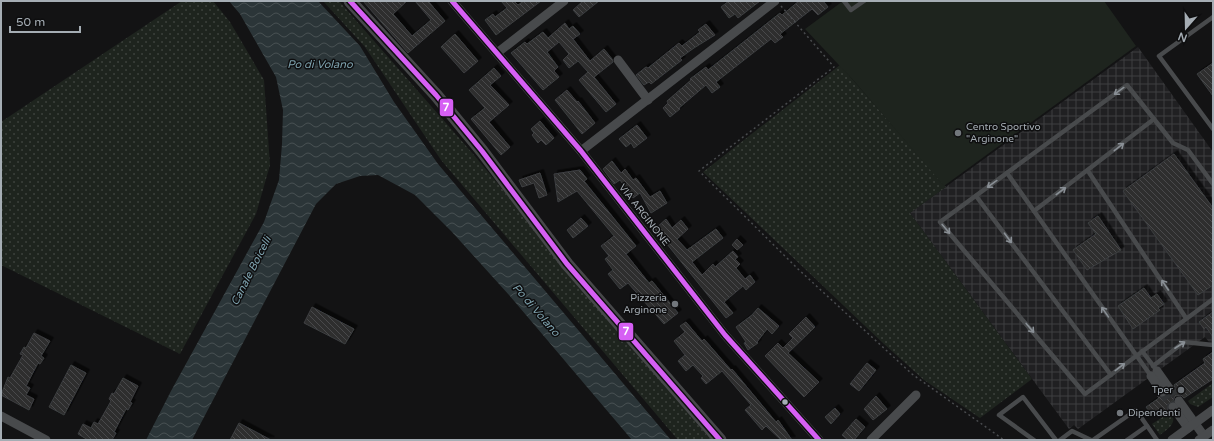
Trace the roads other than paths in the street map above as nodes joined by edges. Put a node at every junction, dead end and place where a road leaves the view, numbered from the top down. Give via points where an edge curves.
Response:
1 (350, 1) edge
2 (452, 1) edge
3 (564, 1) edge
4 (776, 1) edge
5 (844, 1) edge
6 (864, 1) edge
7 (1213, 17) edge
8 (497, 53) junction
9 (618, 60) dead end
10 (648, 100) junction
11 (1154, 119) junction
12 (1213, 129) edge
13 (581, 151) junction
14 (1088, 171) junction
15 (1007, 173) junction
16 (1213, 184) edge
17 (976, 196) junction
18 (1034, 211) junction
19 (1213, 299) edge
20 (1186, 318) junction
21 (1213, 345) edge
22 (1142, 351) junction
23 (1136, 356) junction
24 (1154, 371) junction
25 (1110, 375) junction
26 (1166, 390) tunnel mouth
27 (916, 395) dead end
28 (1176, 404) tunnel mouth
29 (1213, 410) edge
30 (1, 416) edge
31 (1191, 425) junction
32 (1147, 426) junction
33 (1213, 430) edge
34 (1201, 438) edge
35 (46, 440) edge
36 (720, 440) edge
37 (820, 440) edge
38 (871, 440) edge
39 (1034, 440) edge
40 (1056, 440) edge
41 (1060, 440) edge
42 (1092, 440) edge
43 (1128, 440) edge
44 (1157, 440) edge
45 (1172, 440) edge

1 - 36 main road via 472,139 568,264
2 - 8 street, VIA ARGINONE
3 - 8 street
4 - 10 street
5 - 6 lane via 852,10
7 - 12 lane via 1159,56
8 - 13 street, VIA ARGINONE
9 - 10 street
10 - 13 street
14 -> 11 lane
11 -> 15 lane via 1128,85
11 - 16 lane via 1173,143 1188,150
13 - 37 street, VIA ARGINONE via 725,335
18 -> 14 lane
20 -> 14 lane
15 -> 17 lane
15 - 18 lane
17 -> 25 lane
17 -> 25 lane via 940,222 1085,394
23 -> 18 lane
19 - 20 lane
20 - 22 lane
24 -> 21 lane via 1184,342
22 - 23 lane
22 - 24 lane
23 - 24 lane
25 -> 23 lane
24 - 26 street
27 - 38 street
28 - 31 street
29 - 31 street
30 - 35 street
31 - 34 street
31 - 45 street
32 - 42 lane via 1136,410
32 - 43 lane
32 - 44 lane
33 - 34 street
39 - 40 lane via 998,415 1023,397
41 - 42 lane via 1072,431

